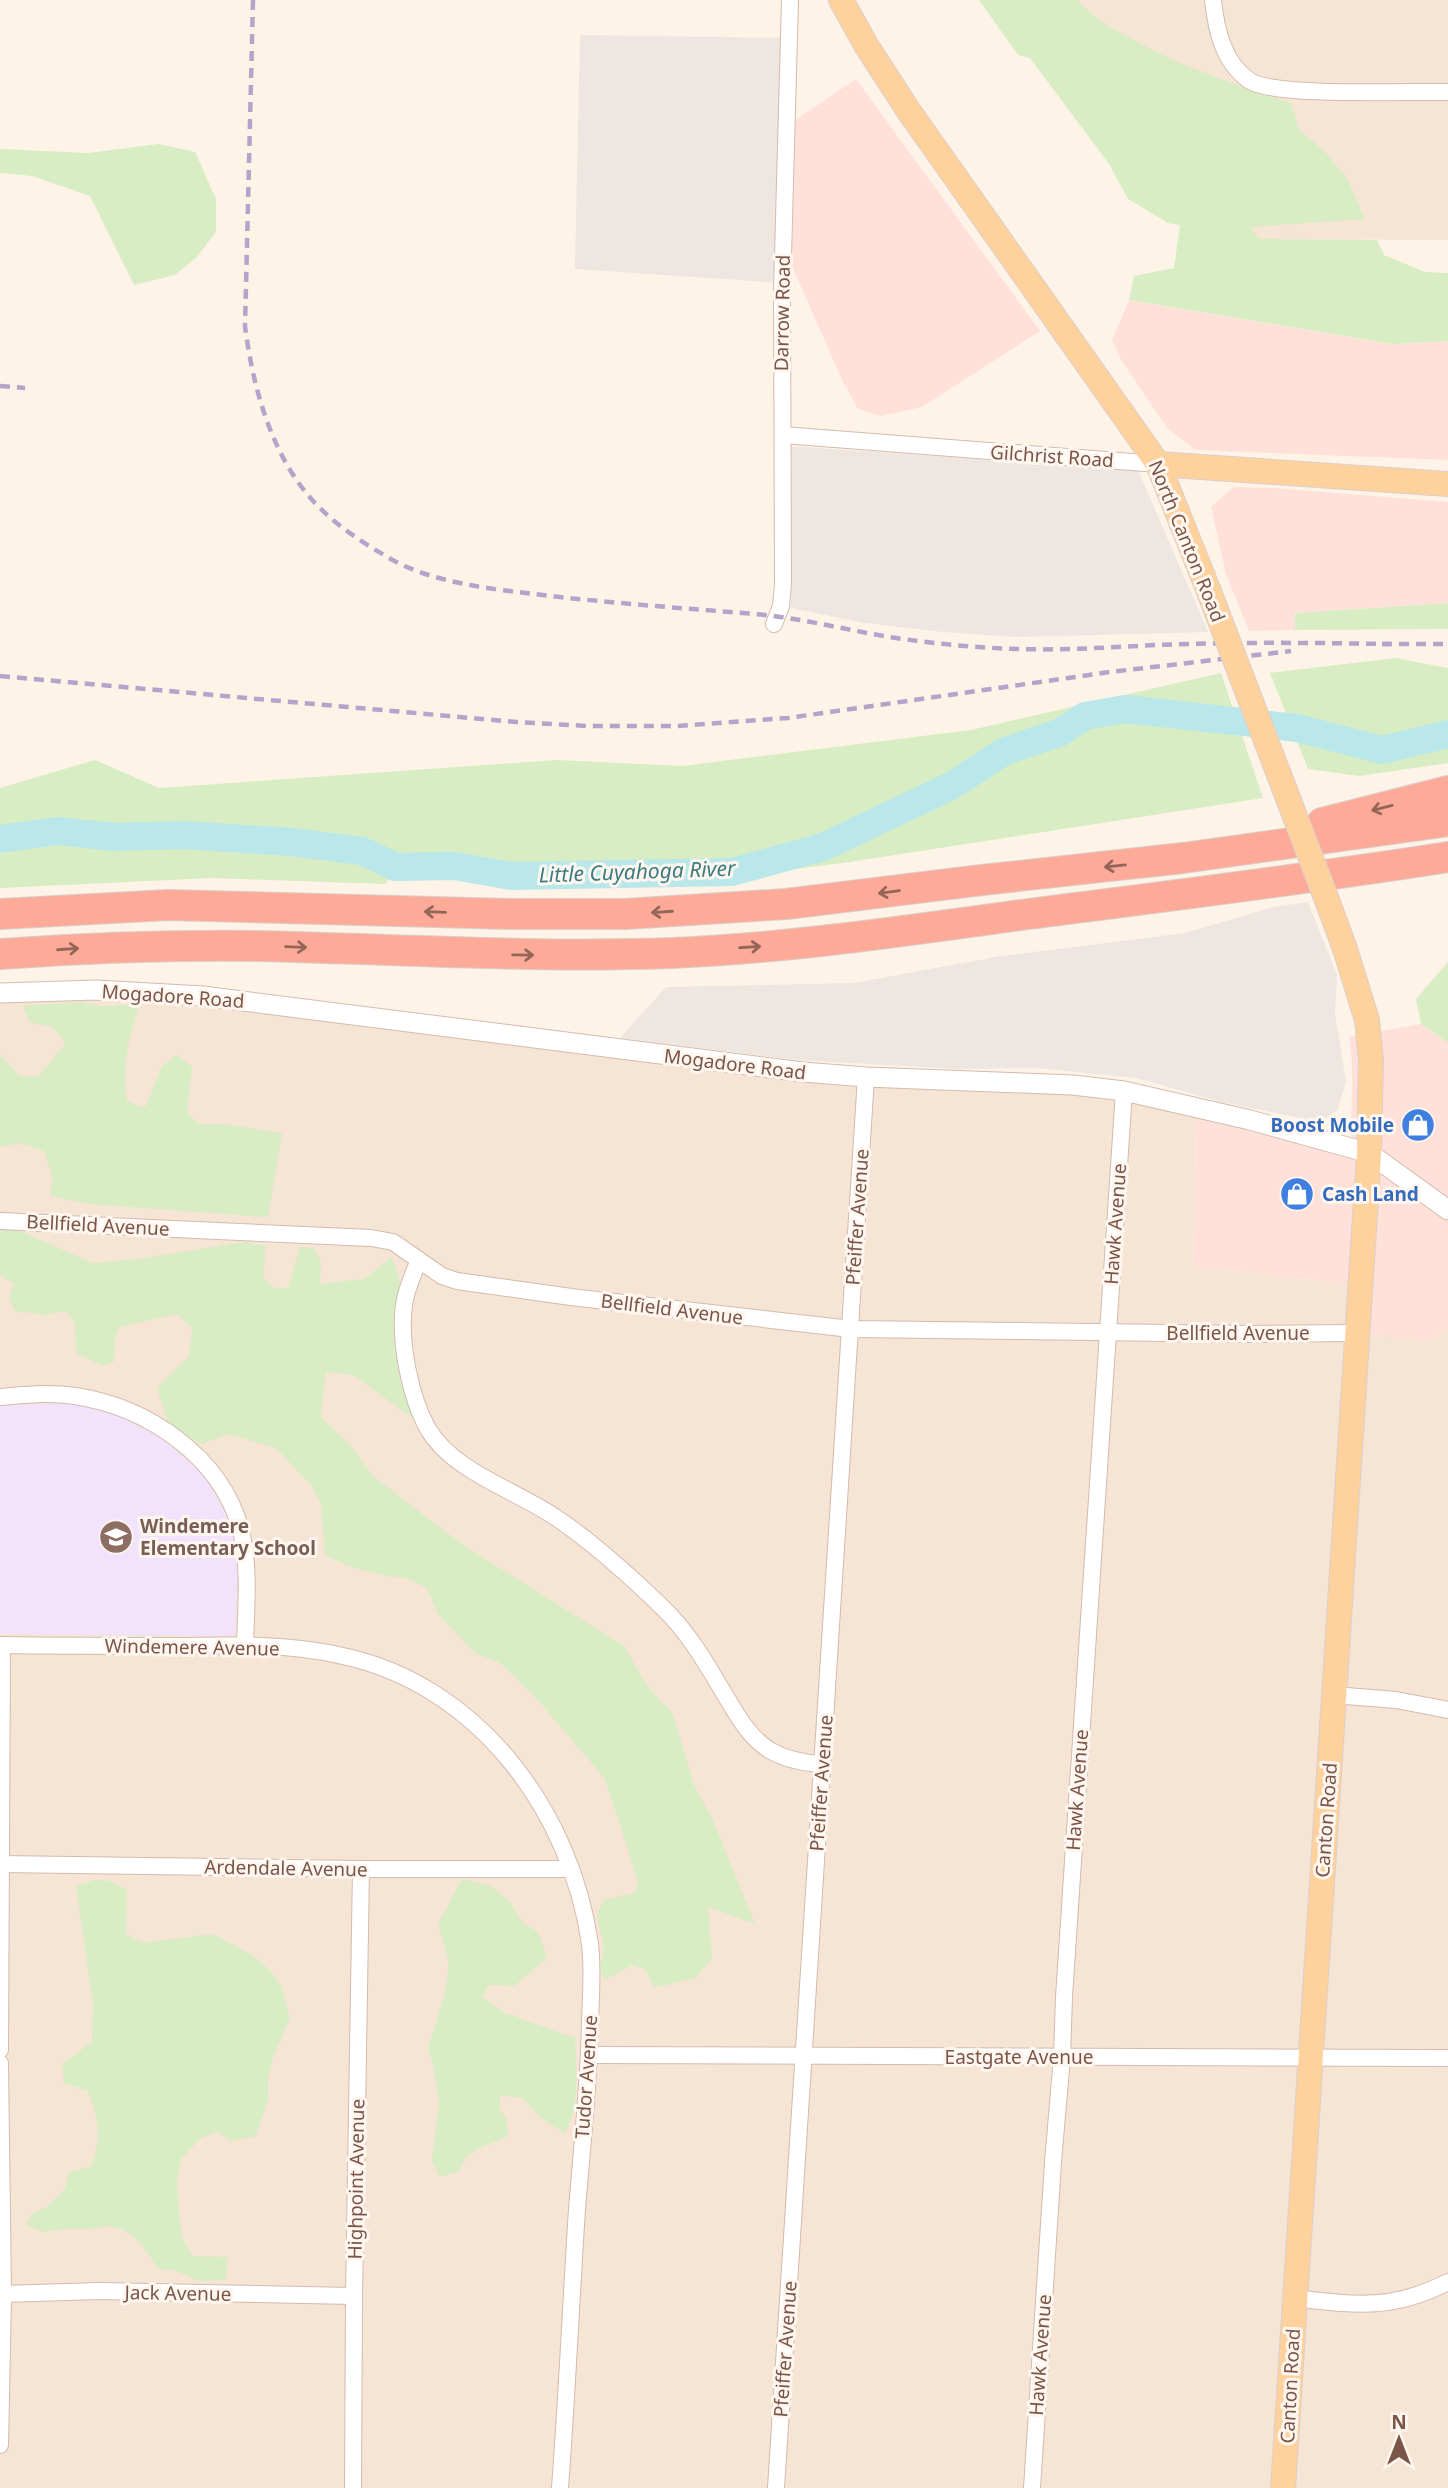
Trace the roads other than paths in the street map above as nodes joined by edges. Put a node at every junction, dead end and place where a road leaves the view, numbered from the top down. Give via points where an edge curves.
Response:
1 (790, 0) edge
2 (841, 0) edge
3 (1213, 0) edge
4 (1448, 92) edge
5 (783, 435) junction
6 (1158, 464) junction
7 (1448, 484) edge
8 (774, 624) dead end
9 (1448, 791) edge
10 (1448, 821) edge
11 (1448, 857) edge
12 (1182, 858) junction
13 (0, 914) edge
14 (0, 954) edge
15 (0, 993) edge
16 (866, 1077) junction
17 (1124, 1091) junction
18 (1369, 1153) junction
19 (1448, 1210) edge
20 (0, 1221) edge
21 (419, 1260) junction
22 (851, 1329) junction
23 (1107, 1332) junction
24 (1357, 1333) junction
25 (0, 1397) edge
26 (245, 1644) junction
27 (1, 1646) edge
28 (1334, 1695) junction
29 (455, 1708) joint
30 (1448, 1710) edge
31 (822, 1764) junction
32 (1, 1864) edge
33 (361, 1870) junction
34 (571, 1870) junction
35 (0, 2050) edge
36 (589, 2054) junction
37 (803, 2055) junction
38 (1062, 2057) junction
39 (1311, 2058) junction
40 (1448, 2058) edge
41 (0, 2063) edge
42 (1448, 2282) edge
43 (3, 2294) junction
44 (354, 2296) junction
45 (1294, 2298) junction
46 (0, 2445) edge
47 (353, 2488) edge
48 (561, 2488) edge
49 (776, 2488) edge
50 (1032, 2488) edge
51 (1283, 2488) edge

1 - 5 street, Darrow Road via 782,278
2 - 6 main road, North Canton Road via 908,110
3 - 4 street via 1220,40 1233,64 1262,86
5 - 6 street, Gilchrist Road
5 - 8 street, Darrow Road via 783,584
6 - 7 main road, Gilchrist Road
6 - 18 main road, North Canton Road, bridge via 1327,900 1367,1020
9 -> 12 highway
10 - 12 highway
14 -> 11 highway via 177,946 449,954 674,953 840,939
12 -> 13 highway via 847,898 625,914 168,905
15 - 16 street, Mogadore Road via 96,990 203,996 673,1058
16 - 17 street, Mogadore Road
16 - 22 street, Pfeiffer Avenue
17 - 18 street, Mogadore Road
17 - 23 street, Hawk Avenue
18 - 19 street, Mogadore Road
18 - 24 main road, Canton Road
20 - 21 street, Bellfield Avenue via 371,1238 393,1242
21 - 22 street, Bellfield Avenue via 457,1282
21 - 31 street via 404,1302 402,1323 413,1388 436,1441 474,1471 556,1517 667,1611 741,1723 759,1741 783,1757
22 - 23 street, Bellfield Avenue
22 - 31 street, Pfeiffer Avenue
23 - 24 street, Bellfield Avenue
23 - 38 street, Hawk Avenue
24 - 28 main road, Canton Road
25 - 26 street via 51,1394 110,1404 168,1433 203,1462 221,1485 241,1532
26 - 27 street, Windemere Avenue
26 - 29 street, Windemere Avenue via 366,1662 413,1682
27 - 32 street
28 - 30 street
28 - 39 main road, Canton Road
29 - 34 street, Tudor Avenue via 494,1743 524,1779 552,1823
31 - 37 street, Pfeiffer Avenue
32 - 33 street, Ardendale Avenue
32 - 35 street
33 - 34 street, Ardendale Avenue
33 - 44 street, Highpoint Avenue
34 - 36 street, Tudor Avenue via 591,1956
36 - 37 street, Eastgate Avenue
36 - 48 street, Tudor Avenue
37 - 38 street, Eastgate Avenue
37 - 49 street, Pfeiffer Avenue
38 - 39 street, Eastgate Avenue
38 - 50 street, Hawk Avenue
39 - 40 street, Eastgate Avenue
39 - 45 main road, Canton Road
41 - 43 street
42 - 45 street via 1388,2304
43 - 44 street, Jack Avenue via 99,2291
43 - 46 street
44 - 47 street, Highpoint Avenue
45 - 51 main road, Canton Road

